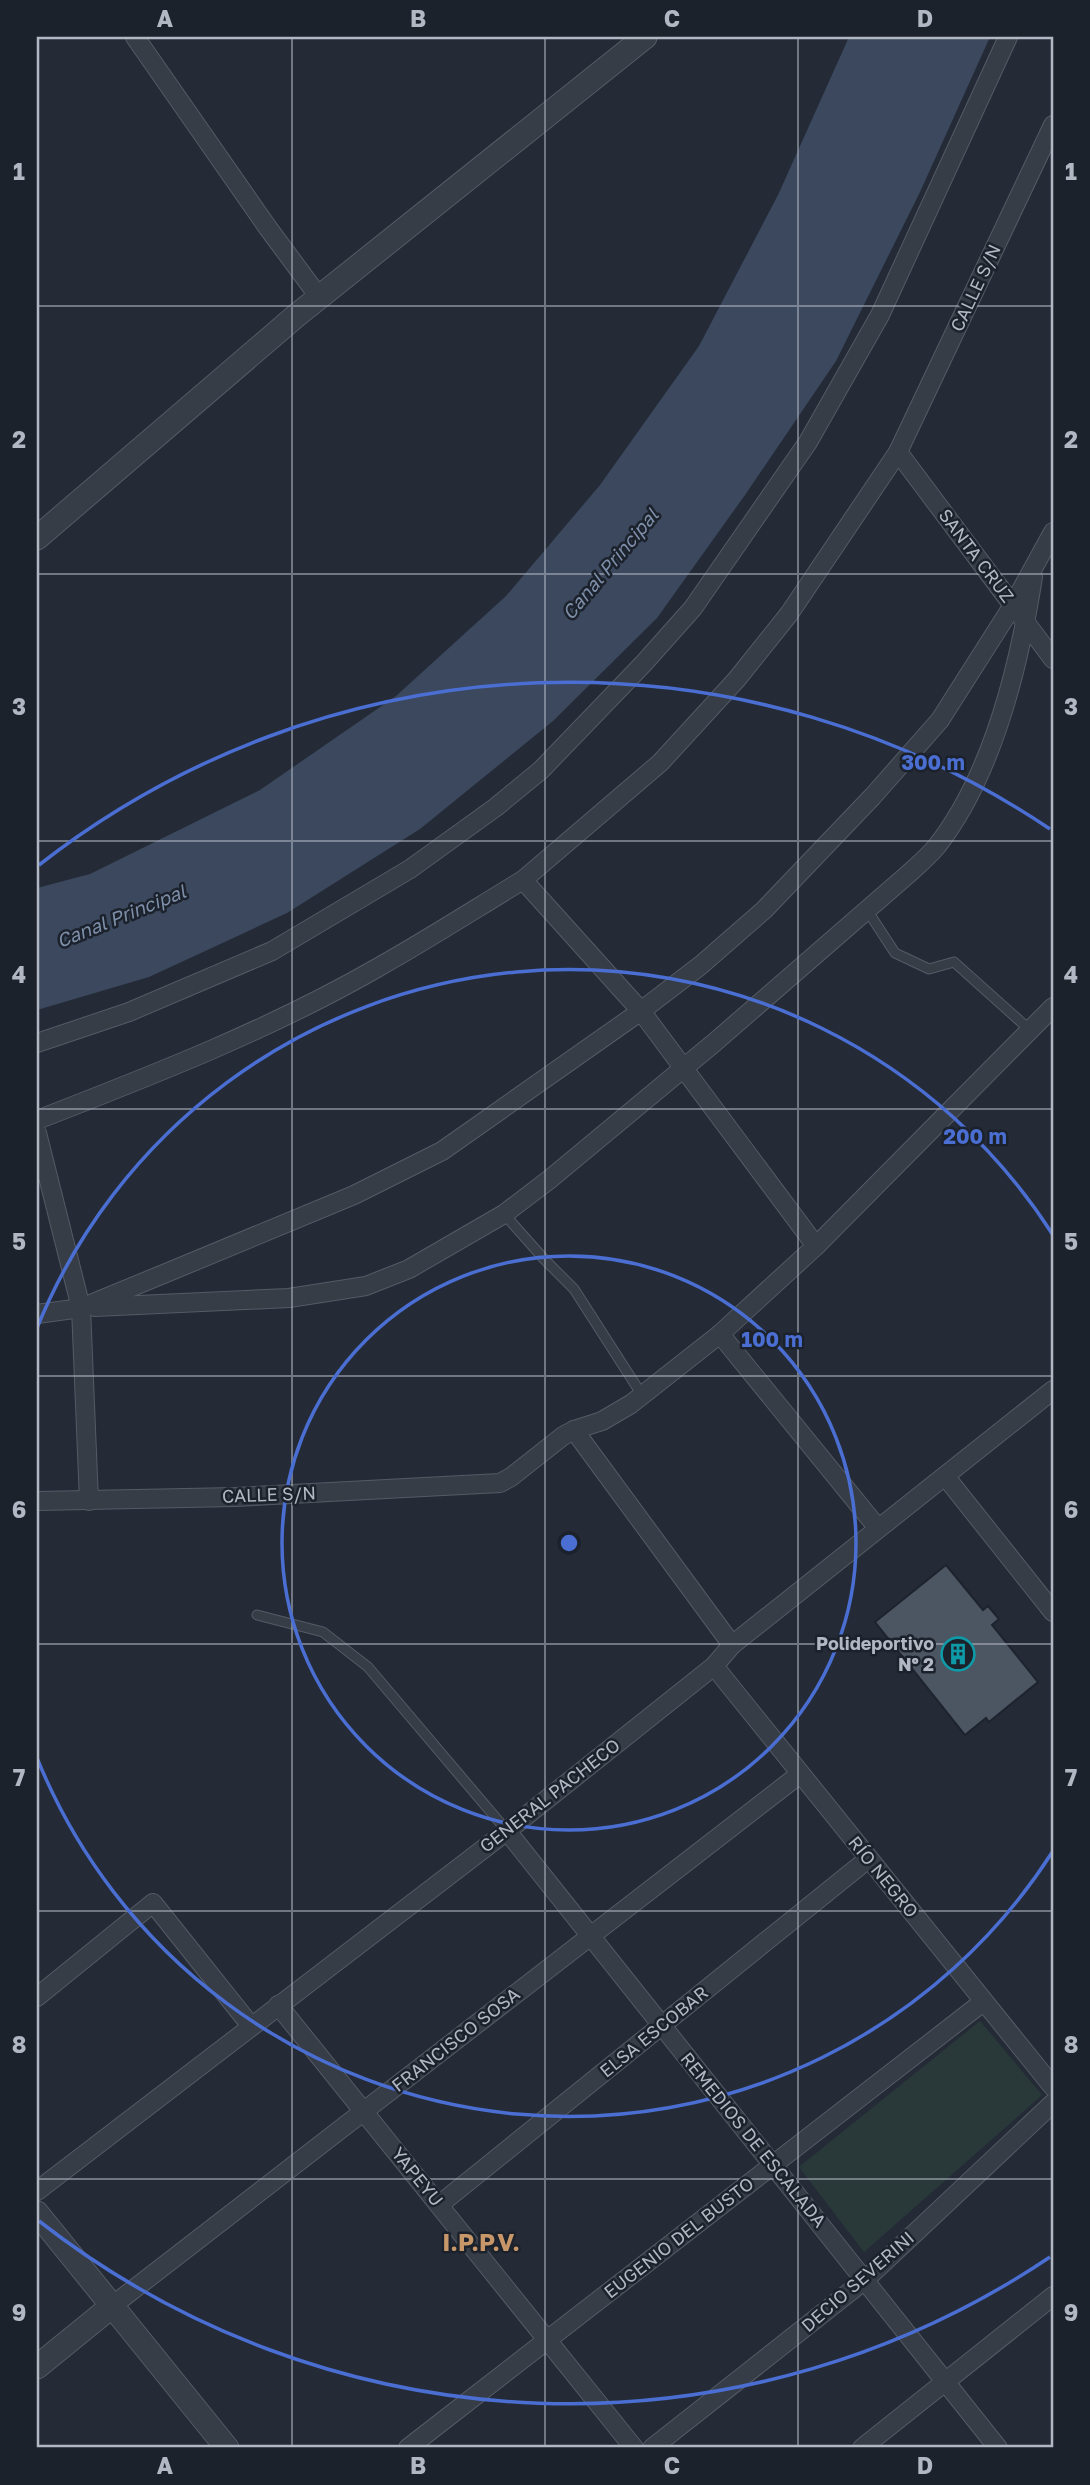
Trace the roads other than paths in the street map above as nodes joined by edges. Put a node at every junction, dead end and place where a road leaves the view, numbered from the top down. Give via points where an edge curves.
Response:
1 (135, 37) edge
2 (645, 37) edge
3 (1008, 37) edge
4 (1053, 124) edge
5 (319, 297) junction
6 (898, 452) junction
7 (1053, 532) edge
8 (37, 538) edge
9 (1035, 566) junction
10 (1013, 605) junction
11 (1026, 623) junction
12 (1053, 659) edge
13 (523, 880) junction
14 (867, 910) junction
15 (1053, 1007) edge
16 (641, 1011) junction
17 (1030, 1030) junction
18 (37, 1043) edge
19 (685, 1067) junction
20 (37, 1119) edge
21 (37, 1133) edge
22 (504, 1214) junction
23 (816, 1246) junction
24 (81, 1307) junction
25 (37, 1314) edge
26 (720, 1334) junction
27 (1053, 1390) edge
28 (643, 1395) junction
29 (574, 1430) junction
30 (945, 1476) junction
31 (37, 1501) edge
32 (89, 1501) junction
33 (877, 1527) junction
34 (1053, 1612) edge
35 (257, 1615) dead end
36 (732, 1645) junction
37 (714, 1666) junction
38 (800, 1774) junction
39 (507, 1831) junction
40 (869, 1858) junction
41 (591, 1936) junction
42 (37, 1997) edge
43 (984, 2002) junction
44 (278, 2005) junction
45 (662, 2025) junction
46 (251, 2026) junction
47 (1053, 2087) edge
48 (1053, 2103) edge
49 (364, 2112) junction
50 (773, 2165) junction
51 (37, 2191) edge
52 (439, 2205) junction
53 (37, 2213) edge
54 (865, 2280) junction
55 (1053, 2295) edge
56 (112, 2306) junction
57 (547, 2340) junction
58 (37, 2367) edge
59 (946, 2382) junction
60 (227, 2448) edge
61 (408, 2448) edge
62 (634, 2448) edge
63 (652, 2448) edge
64 (862, 2448) edge
65 (998, 2448) edge

1 - 5 street
2 - 5 street
3 - 18 street via 880,314 808,442 693,608 541,770 410,869 272,951 129,1012
4 - 6 street, CALLE S/N
5 - 8 street
6 - 10 street, SANTA CRUZ
6 - 13 street, CALLE S/N via 789,614 737,679 660,763
7 - 9 street
9 - 10 street
9 - 11 street
10 - 11 street, SANTA CRUZ
10 - 16 street via 940,720 873,796 764,910
11 - 12 street, SANTA CRUZ
11 - 14 street via 981,770 955,818 936,848
13 - 16 street
13 - 20 street, CALLE S/N via 376,969 258,1029 150,1077
14 - 17 lane via 895,953 929,969 954,962
14 - 19 street
15 - 17 street
16 - 19 street
16 - 24 street via 442,1151 354,1195
17 - 23 street
19 - 22 street
19 - 23 street
21 - 24 street
22 - 24 street via 409,1269 366,1286 289,1298
22 - 28 lane via 574,1289
23 - 26 street
24 - 25 street
24 - 32 street
26 - 28 street
26 - 33 street
27 - 30 street, GENERAL PACHECO
28 - 29 street via 615,1415
29 - 32 street, CALLE S/N via 500,1483
29 - 36 street
30 - 33 street, GENERAL PACHECO
30 - 34 street
31 - 32 street, CALLE S/N
33 - 36 street, GENERAL PACHECO
35 - 39 lane via 323,1632 368,1667
36 - 37 street, GENERAL PACHECO
37 - 38 street, RÍO NEGRO
37 - 39 street, GENERAL PACHECO
38 - 40 street, RÍO NEGRO
38 - 41 street, FRANCISCO SOSA
39 - 41 street, REMEDIOS DE ESCALADA
39 - 44 street, GENERAL PACHECO
40 - 43 street, RÍO NEGRO
40 - 45 street, ELSA ESCOBAR
41 - 45 street, REMEDIOS DE ESCALADA
41 - 49 street, FRANCISCO SOSA
42 - 46 street via 153,1903
43 - 47 street, RÍO NEGRO
43 - 50 street, EUGENIO DEL BUSTO
44 - 46 street, GENERAL PACHECO
44 - 49 street, YAPEYU
45 - 50 street, REMEDIOS DE ESCALADA
45 - 52 street, ELSA ESCOBAR
46 - 51 street, GENERAL PACHECO
48 - 54 street, DECIO SEVERINI
49 - 52 street, YAPEYU
49 - 56 street, FRANCISCO SOSA
50 - 54 street, REMEDIOS DE ESCALADA
50 - 57 street, EUGENIO DEL BUSTO
52 - 57 street, YAPEYU
53 - 56 street
54 - 59 street, REMEDIOS DE ESCALADA
54 - 63 street, DECIO SEVERINI
55 - 59 street
56 - 58 street
56 - 60 street
57 - 61 street, EUGENIO DEL BUSTO
57 - 62 street, YAPEYU
59 - 64 street
59 - 65 street, REMEDIOS DE ESCALADA

